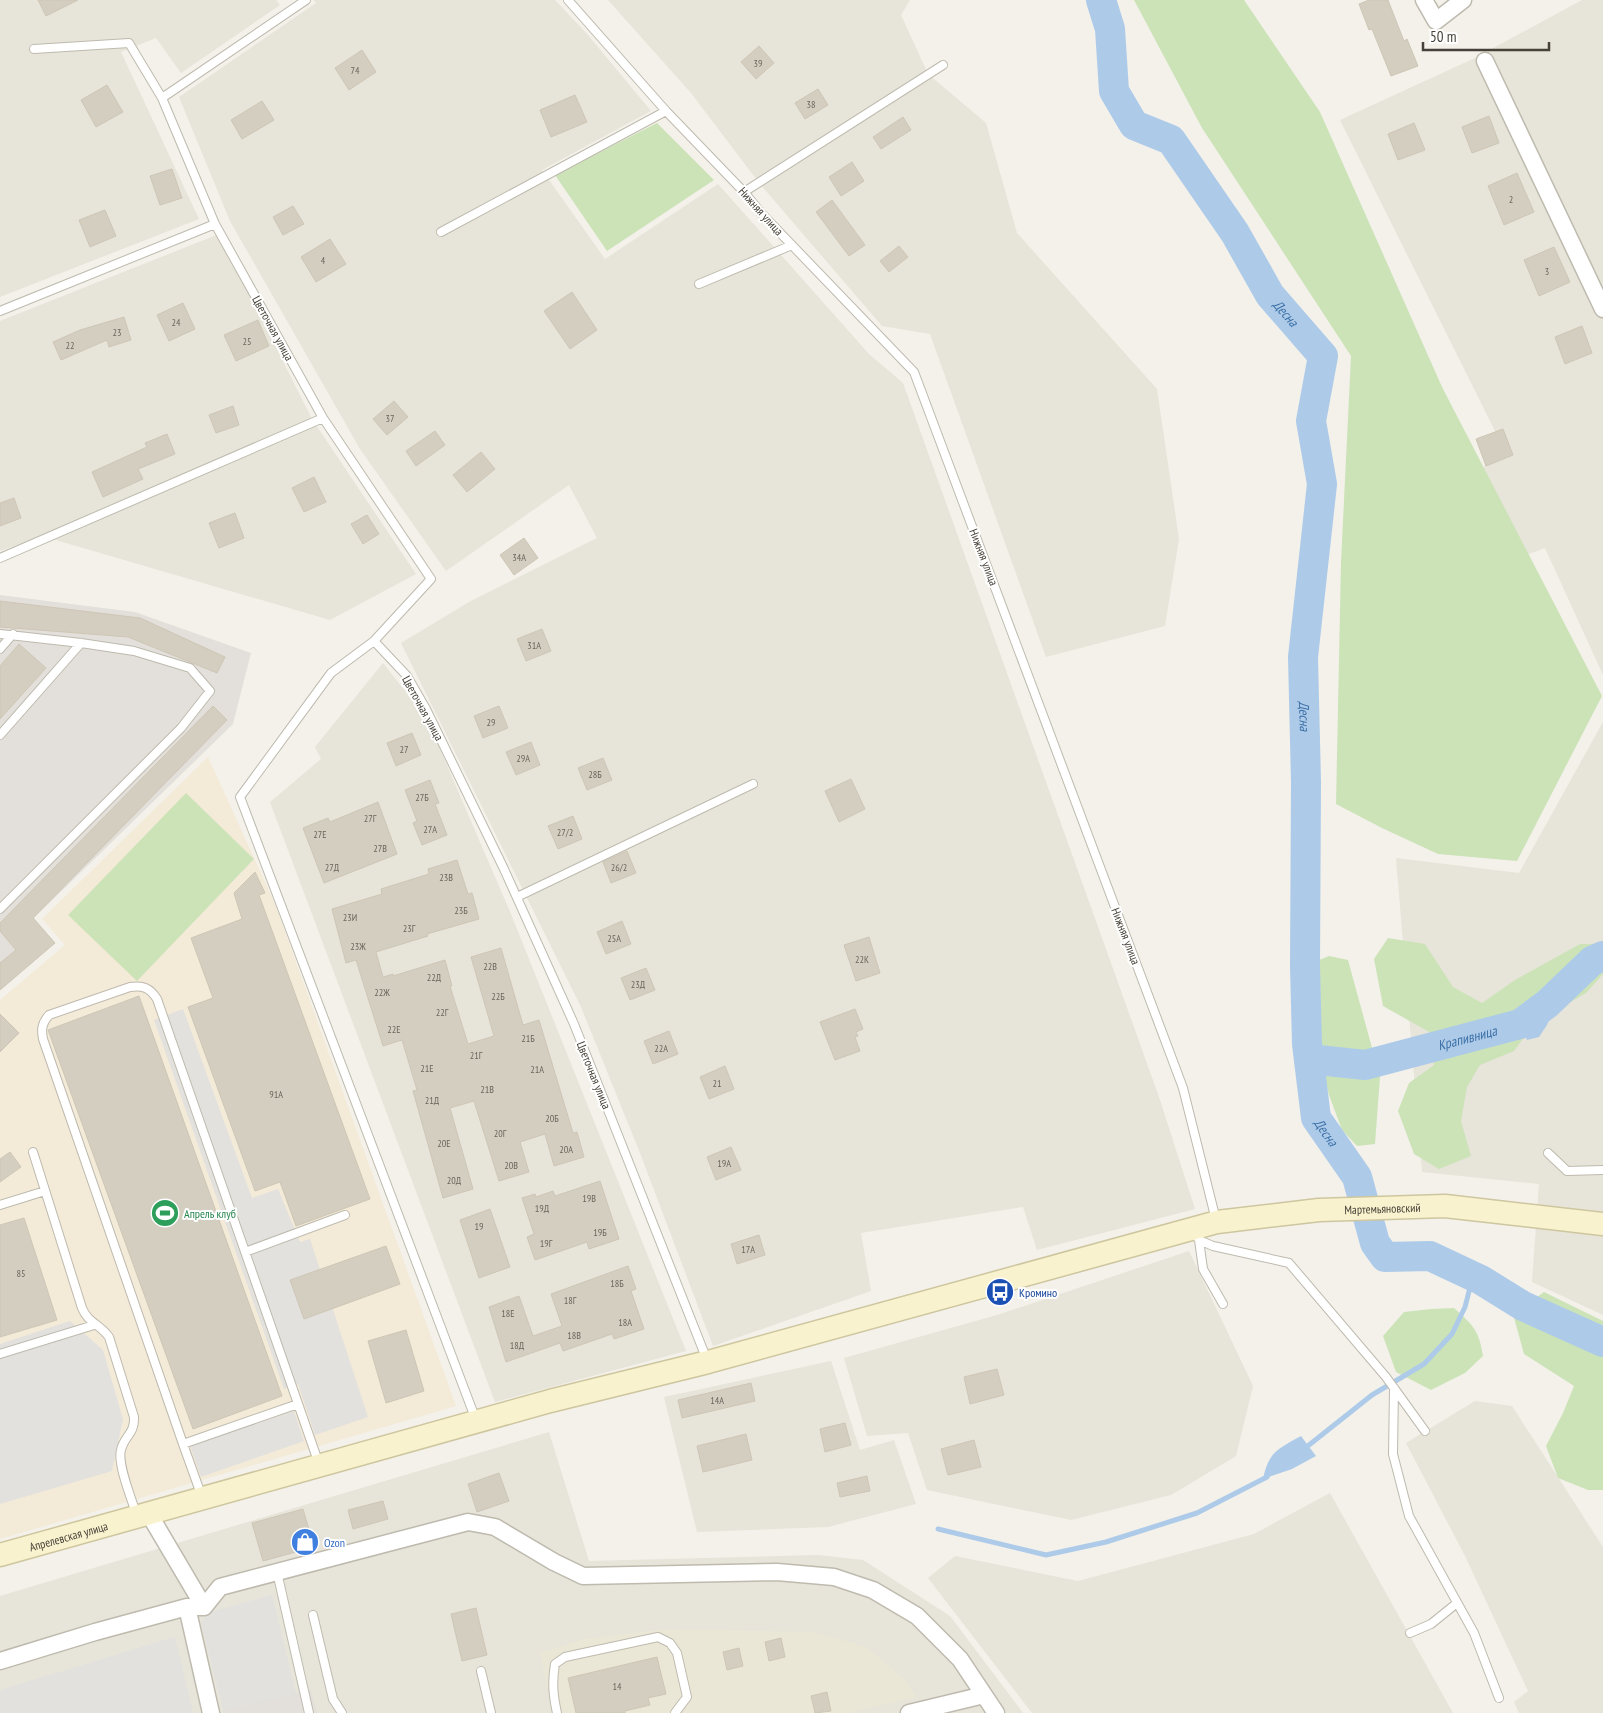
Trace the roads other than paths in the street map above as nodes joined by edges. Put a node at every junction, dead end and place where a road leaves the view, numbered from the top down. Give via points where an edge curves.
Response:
1 (306, 0) edge
2 (568, 0) edge
3 (1424, 0) edge
4 (1463, 0) edge
5 (34, 49) dead end
6 (1485, 61) dead end
7 (943, 65) dead end
8 (162, 98) junction
9 (666, 111) junction
10 (744, 192) junction
11 (215, 224) junction
12 (441, 232) dead end
13 (792, 245) junction
14 (699, 284) dead end
15 (1603, 309) edge
16 (0, 311) edge
17 (323, 418) junction
18 (0, 558) edge
19 (0, 634) edge
20 (13, 634) junction
21 (374, 641) junction
22 (81, 642) junction
23 (0, 649) edge
24 (0, 735) edge
25 (753, 784) dead end
26 (517, 898) junction
27 (0, 910) edge
28 (33, 1152) dead end
29 (1548, 1153) dead end
30 (1603, 1170) edge
31 (45, 1191) junction
32 (0, 1205) edge
33 (345, 1215) dead end
34 (1217, 1222) junction
35 (1603, 1224) edge
36 (1195, 1234) junction
37 (245, 1252) junction
38 (1223, 1304) dead end
39 (94, 1324) junction
40 (0, 1354) edge
41 (708, 1362) junction
42 (1394, 1388) junction
43 (298, 1404) junction
44 (477, 1422) junction
45 (1425, 1431) dead end
46 (183, 1444) junction
47 (320, 1466) junction
48 (203, 1499) junction
49 (143, 1516) junction
50 (0, 1555) edge
51 (277, 1572) junction
52 (1457, 1602) junction
53 (187, 1607) junction
54 (204, 1607) junction
55 (313, 1616) dead end
56 (1410, 1633) dead end
57 (0, 1661) edge
58 (481, 1671) dead end
59 (984, 1695) junction
60 (1499, 1698) dead end
61 (211, 1713) edge
62 (309, 1713) edge
63 (342, 1713) edge
64 (489, 1713) edge
65 (557, 1713) edge
66 (675, 1713) edge
67 (909, 1713) edge
68 (996, 1713) edge

1 - 8 lane
2 - 9 lane, Нижняя улица
3 - 4 street via 1436,20
5 - 8 lane, Цветочная улица via 129,43
6 - 15 street
7 - 10 lane
8 - 11 lane, Цветочная улица
9 - 10 lane, Нижняя улица
9 - 12 lane
10 - 13 lane, Нижняя улица
11 - 16 lane
11 - 17 lane, Цветочная улица
13 - 14 lane
13 - 34 lane, Нижняя улица via 914,372 1182,1088
17 - 18 lane
17 - 21 lane, Цветочная улица via 431,579
19 - 20 lane
20 - 22 lane
20 - 23 lane
21 - 26 lane, Цветочная улица via 407,676 426,709
21 - 44 lane via 331,673 240,797
22 - 24 lane
22 - 27 lane via 134,650 190,668 210,690 181,728
25 - 26 lane
26 - 41 lane, Цветочная улица via 574,1024
28 - 31 lane
29 - 30 lane via 1567,1170
31 - 32 lane
31 - 39 lane via 82,1308
33 - 37 lane
34 - 35 street, Мартемьяновский via 1319,1210 1445,1206
34 - 36 street, Мартемьяновский
36 - 38 lane via 1203,1269
36 - 41 street, Мартемьяновский
36 - 42 lane via 1213,1246 1290,1263
37 - 43 lane
37 - 46 lane via 154,994 145,987 130,986 49,1015 42,1024 42,1039
39 - 40 lane
39 - 49 lane via 109,1336 134,1417 133,1430 122,1445 120,1457
41 - 44 street, Апрелевская улица
42 - 45 lane
42 - 52 lane via 1393,1454 1409,1516
43 - 46 lane
43 - 47 lane
44 - 47 street, Апрелевская улица
46 - 48 lane
47 - 48 street, Апрелевская улица
48 - 49 street, Апрелевская улица
49 - 50 street, Апрелевская улица
49 - 54 street
51 - 54 street via 220,1587
51 - 59 street via 468,1522 495,1527 583,1576 777,1572 834,1577 873,1590 917,1616 960,1659
51 - 62 lane
52 - 56 lane via 1431,1624
52 - 60 lane via 1474,1633
53 - 54 street
53 - 57 street
53 - 61 street
55 - 63 lane via 333,1700
58 - 64 lane
59 - 67 street
59 - 68 street
65 - 66 lane via 552,1682 555,1664 565,1658 658,1637 670,1643 677,1653 687,1697

